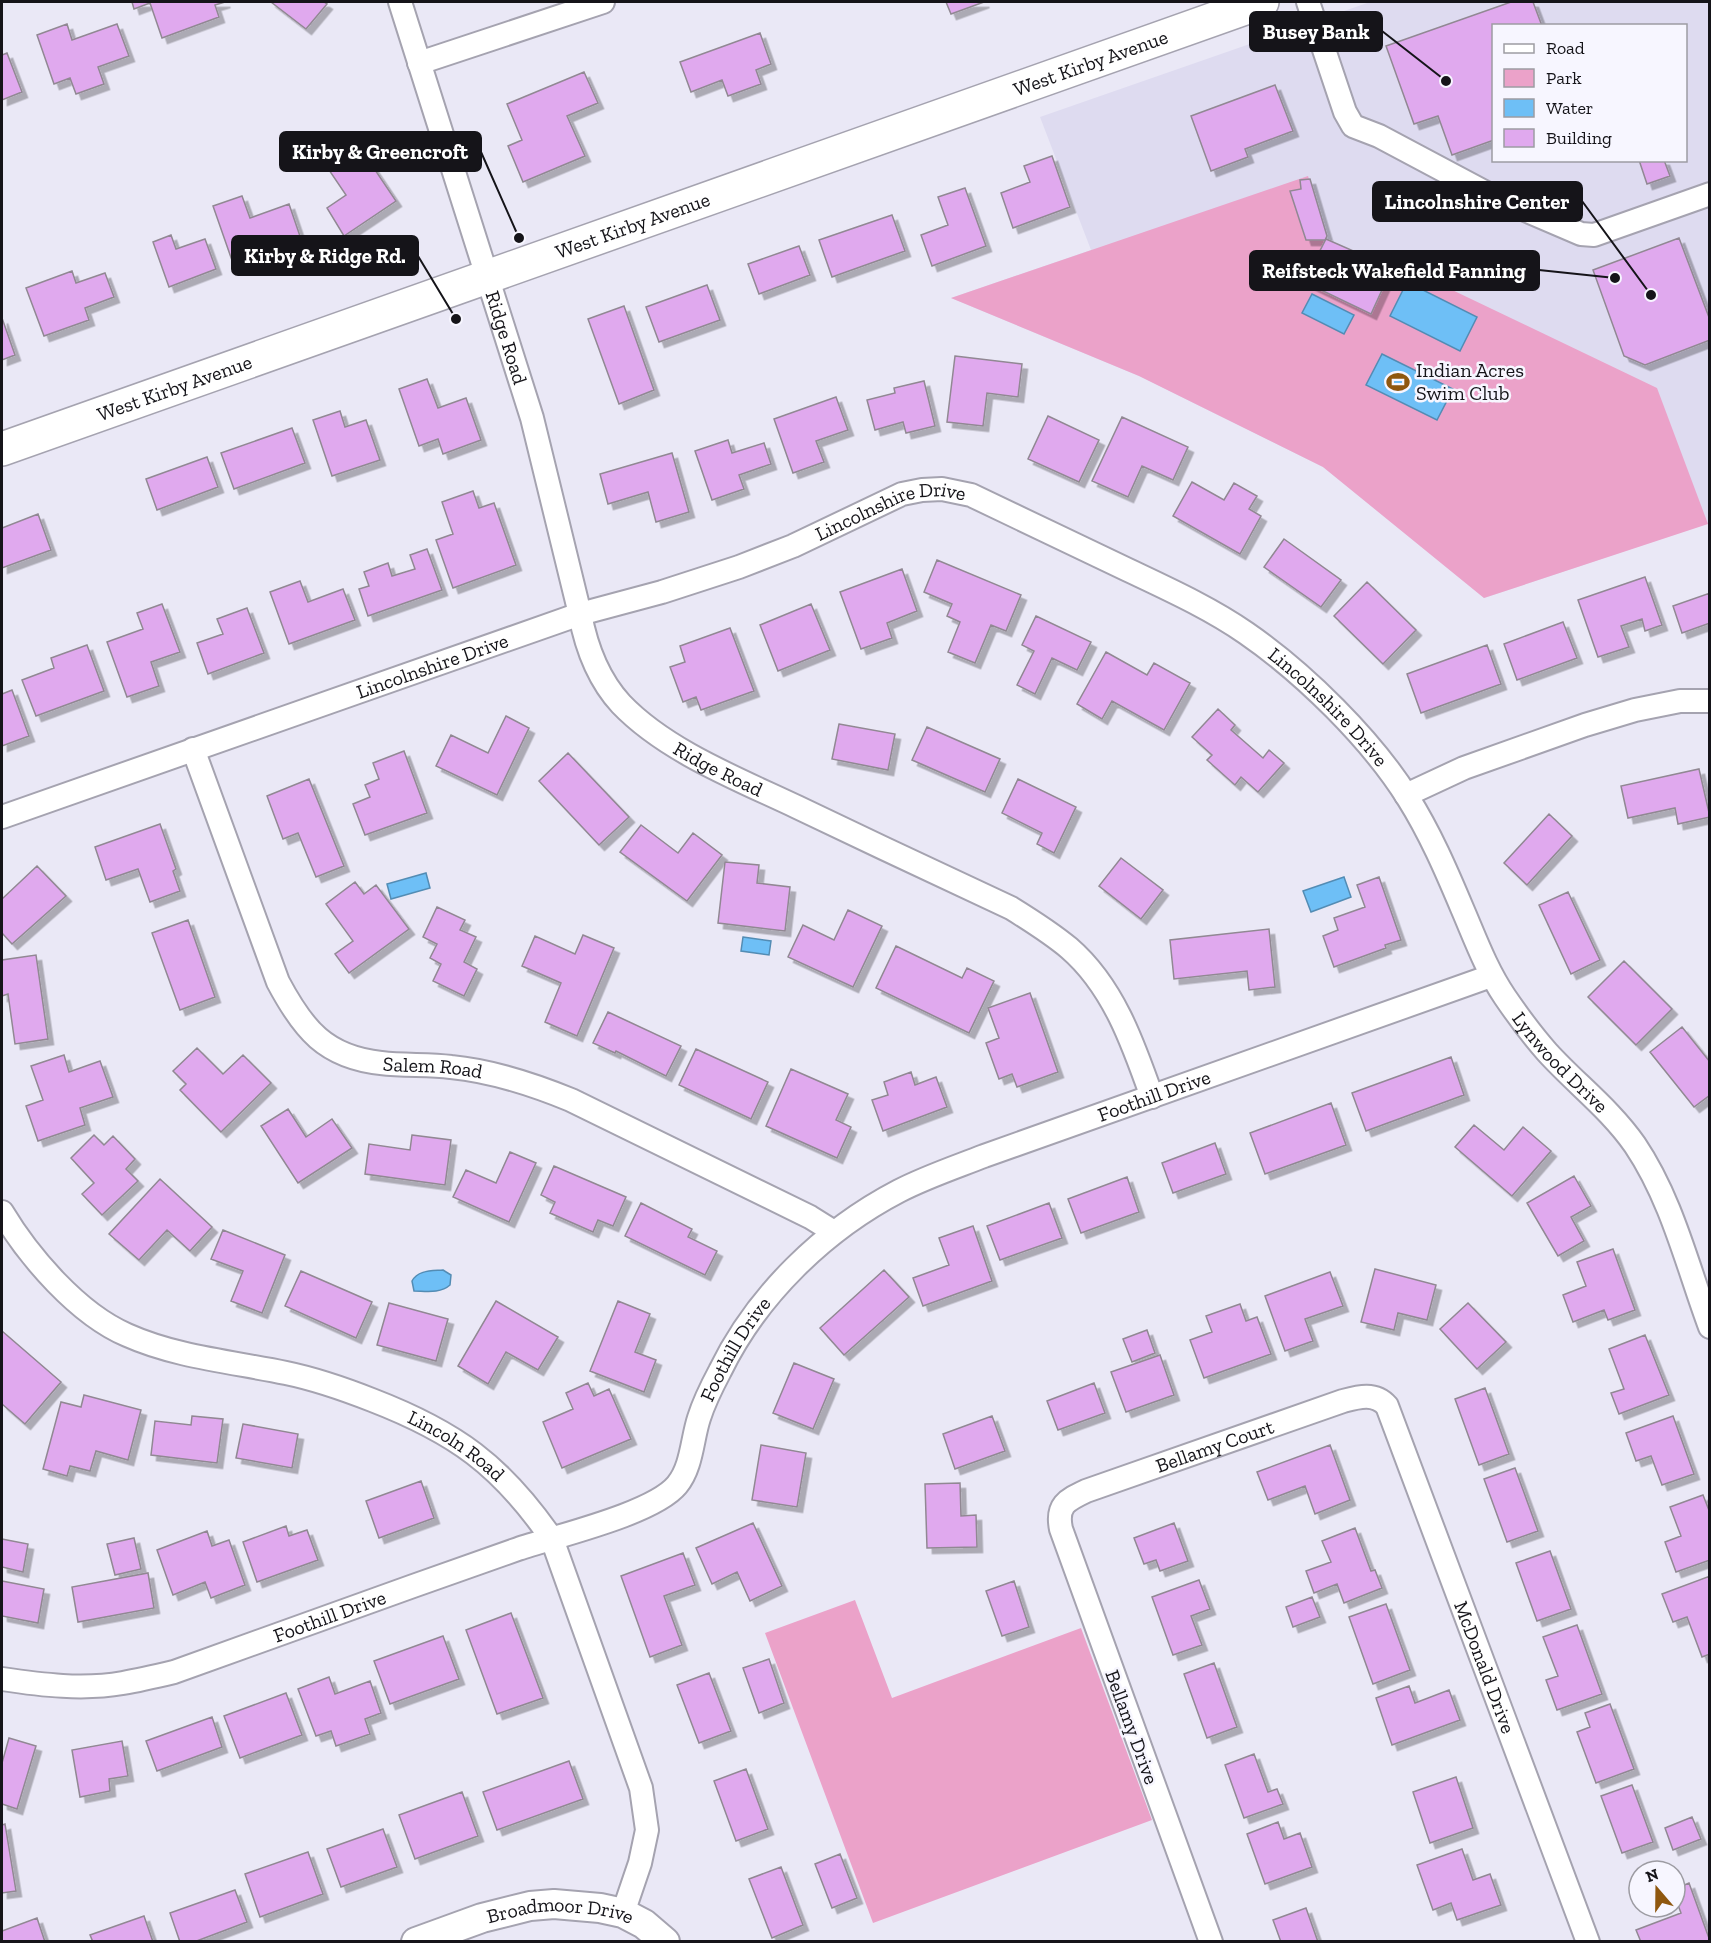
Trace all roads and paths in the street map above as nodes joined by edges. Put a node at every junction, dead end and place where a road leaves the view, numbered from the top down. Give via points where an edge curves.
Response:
1 (400, 2) edge
2 (603, 2) edge
3 (1262, 2) edge
4 (1308, 2) edge
5 (419, 63) junction
6 (1710, 194) edge
7 (488, 277) junction
8 (2, 449) edge
9 (580, 614) junction
10 (1710, 701) edge
11 (193, 749) junction
12 (1407, 795) junction
13 (2, 817) edge
14 (1491, 976) junction
15 (1152, 1097) junction
16 (2, 1212) edge
17 (834, 1233) junction
18 (1710, 1327) edge
19 (1377, 1398) joint
20 (1060, 1512) joint
21 (552, 1539) junction
22 (2, 1679) edge
23 (623, 1913) junction
24 (416, 1941) edge
25 (665, 1941) edge
26 (1211, 1941) edge
27 (1588, 1941) edge

1 - 5 street, Ridge Road
2 - 5 street
3 - 7 main road, West Kirby Avenue
4 - 6 street via 1353,126 1488,194 1570,231 1593,235
5 - 7 street, Ridge Road
7 - 8 main road, West Kirby Avenue
7 - 9 street, Ridge Road via 532,418
9 - 11 street, Lincolnshire Drive
9 - 12 street, Lincolnshire Drive via 739,567 902,494 942,489 971,495 1182,596 1245,632 1292,668 1333,707
9 - 15 street, Ridge Road via 584,638 603,680 619,702 659,736 739,780 1011,908 1071,949 1117,1009
10 - 12 street via 1680,701 1595,722 1464,768
11 - 13 street, Lincolnshire Drive
11 - 17 street, Salem Road via 278,982 309,1032 354,1058 451,1066 532,1084 810,1217
12 - 14 street, Lynwood Drive via 1433,843
14 - 15 street, Foothill Drive
14 - 18 street, Lynwood Drive via 1548,1053 1612,1116 1634,1144 1671,1211
15 - 17 street, Foothill Drive via 902,1189
16 - 21 street, Lincoln Road via 35,1258 100,1321 165,1349 289,1374 350,1391 414,1416 474,1453 507,1482
17 - 21 street, Foothill Drive via 774,1290 744,1330 699,1417 687,1467 677,1485 633,1512
19 - 20 street, Bellamy Court via 1364,1396 1343,1401 1086,1491 1070,1499
19 - 27 street, McDonald Drive via 1387,1406 1418,1485
20 - 26 street, Bellamy Drive via 1061,1529
21 - 22 street, Foothill Drive via 174,1672 84,1686
21 - 23 street, Lincoln Road via 641,1788 646,1812 647,1830 640,1863
23 - 24 street, Broadmoor Drive via 554,1904 531,1906
23 - 25 street, Broadmoor Drive

